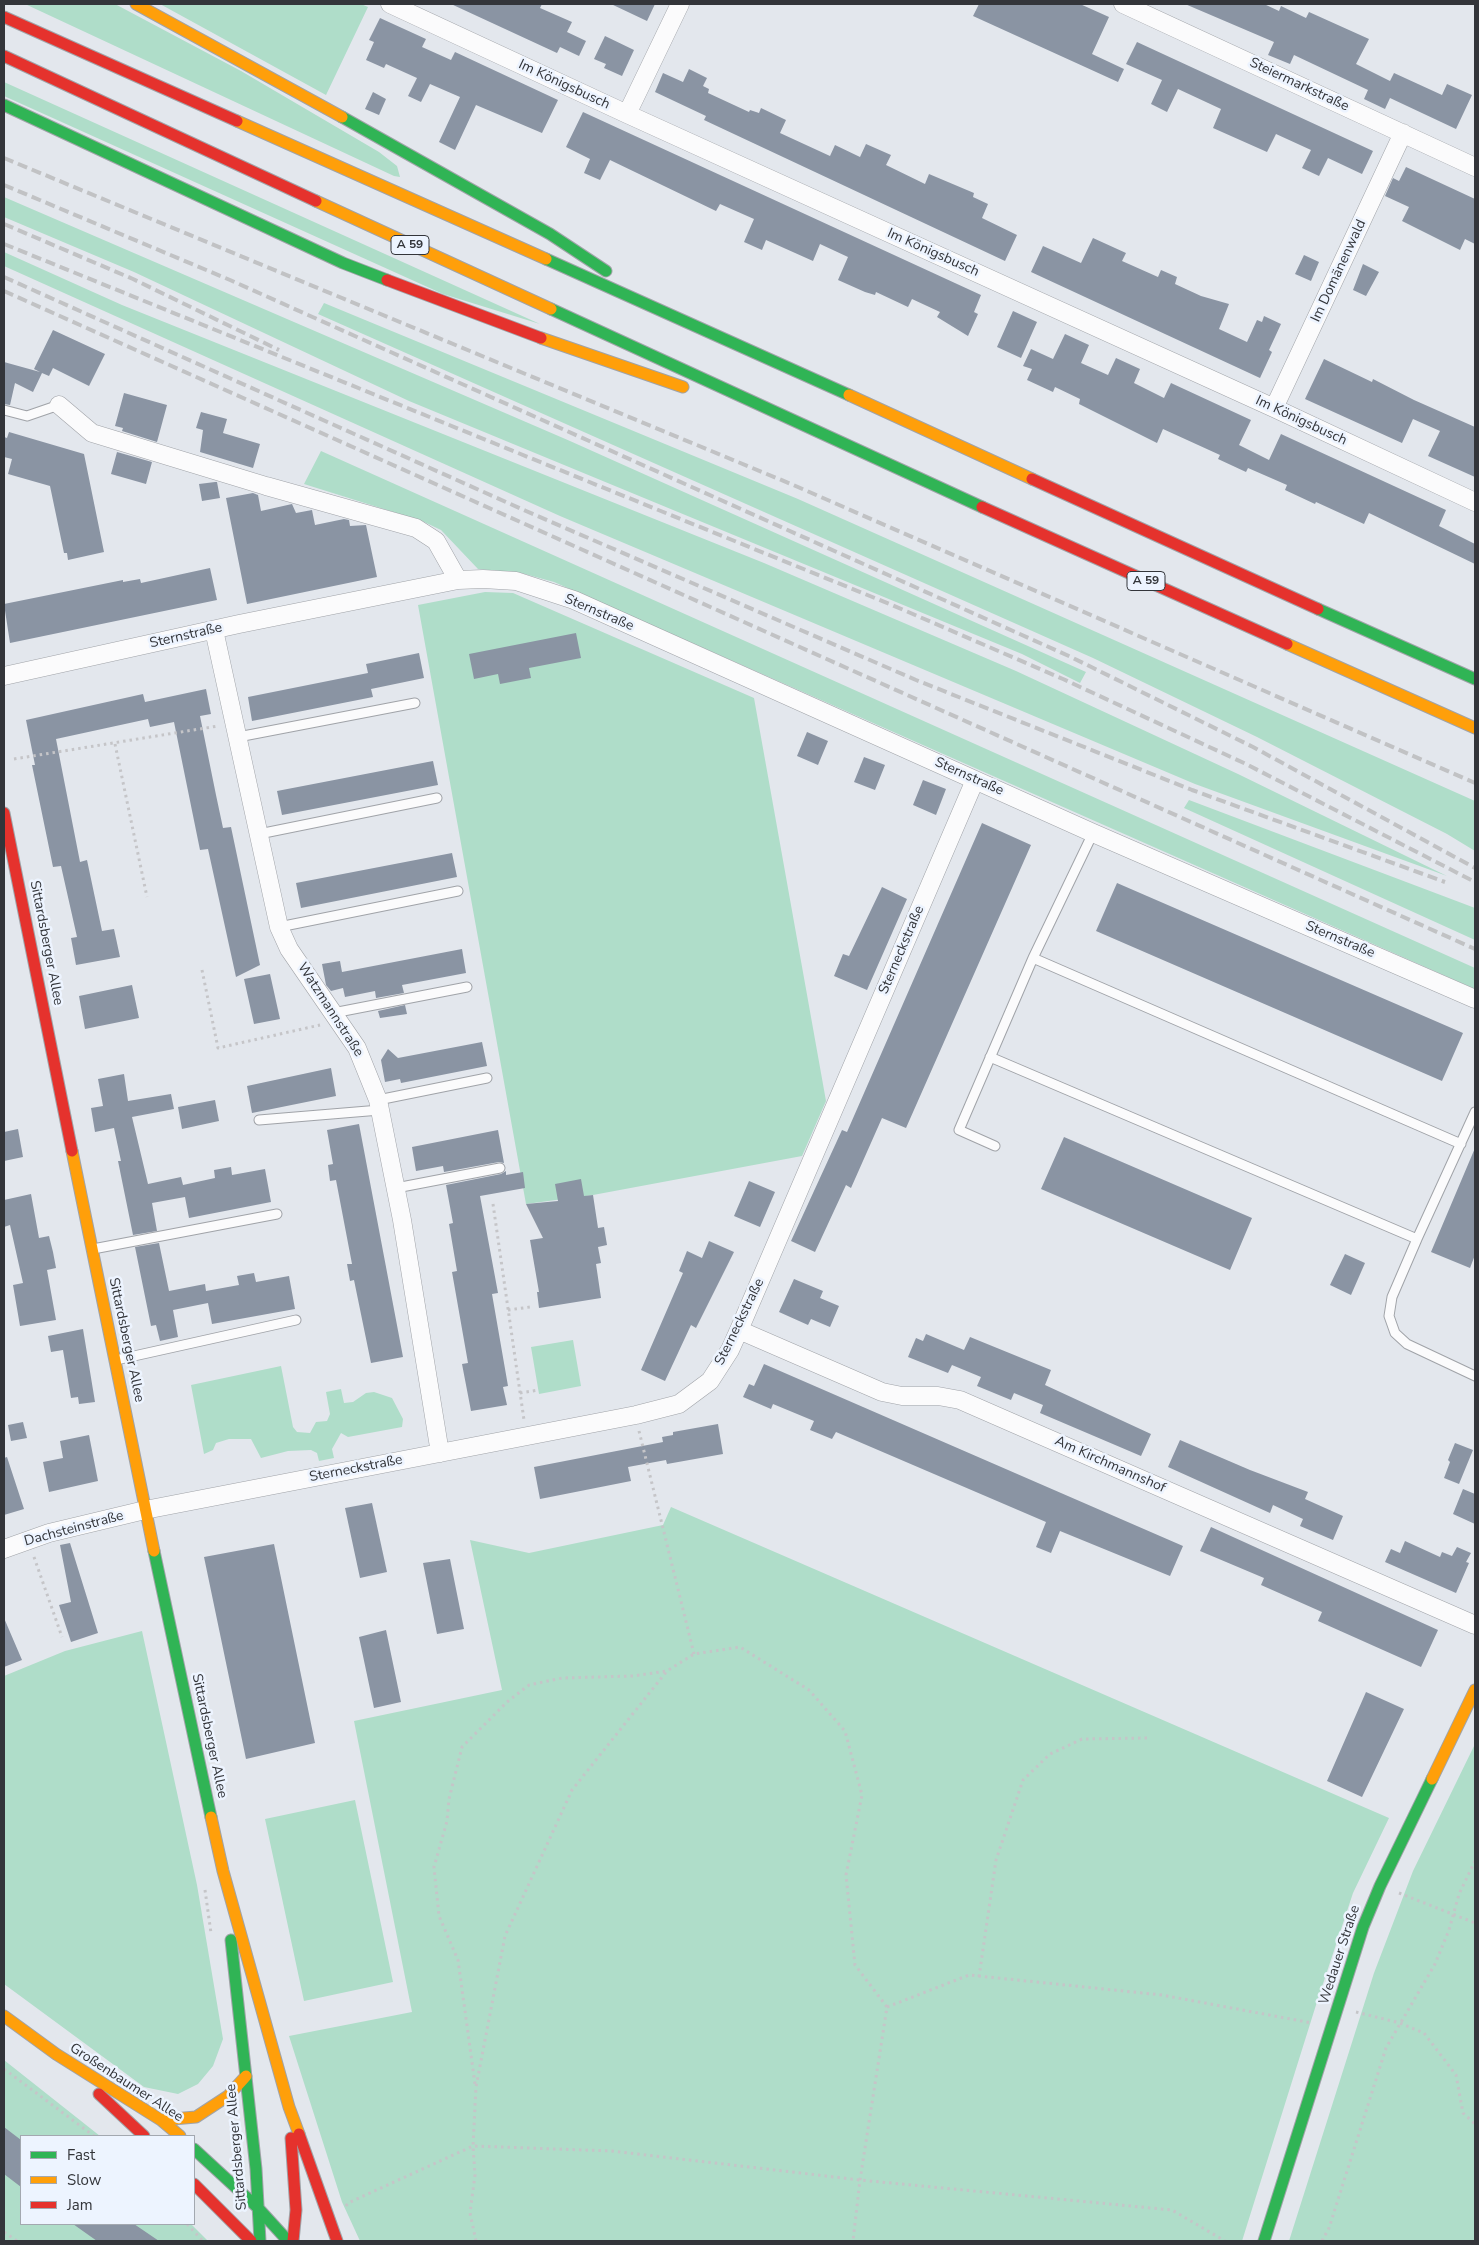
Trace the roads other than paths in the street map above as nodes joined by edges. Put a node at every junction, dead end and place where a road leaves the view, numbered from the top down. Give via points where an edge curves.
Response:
1 (136, 4) edge
2 (390, 4) edge
3 (680, 4) edge
4 (1132, 6) edge
5 (4, 17) edge
6 (4, 56) edge
7 (4, 105) edge
8 (627, 114) junction
9 (1403, 133) junction
10 (1475, 167) edge
11 (679, 318) junction
12 (698, 393) dead end
13 (725, 402) dead end
14 (58, 405) joint
15 (1274, 408) junction
16 (4, 410) edge
17 (817, 433) junction
18 (1475, 502) edge
19 (458, 580) junction
20 (214, 630) junction
21 (4, 676) edge
22 (1475, 679) edge
23 (415, 703) dead end
24 (1475, 728) edge
25 (237, 730) junction
26 (975, 780) junction
27 (437, 798) dead end
28 (4, 814) edge
29 (1093, 833) junction
30 (259, 834) junction
31 (458, 891) dead end
32 (279, 927) junction
33 (1033, 958) junction
34 (467, 987) dead end
35 (1475, 999) edge
36 (336, 1017) junction
37 (990, 1056) junction
38 (487, 1078) dead end
39 (379, 1105) junction
40 (1475, 1112) edge
41 (259, 1120) dead end
42 (1461, 1144) junction
43 (995, 1146) dead end
44 (500, 1168) dead end
45 (396, 1188) junction
46 (277, 1214) dead end
47 (1417, 1239) junction
48 (92, 1249) junction
49 (296, 1320) dead end
50 (740, 1330) junction
51 (116, 1360) junction
52 (1475, 1376) edge
53 (440, 1452) junction
54 (144, 1510) junction
55 (4, 1549) edge
56 (1475, 1625) edge
57 (1475, 1690) edge
58 (223, 1871) junction
59 (4, 2016) edge
60 (56, 2054) junction
61 (246, 2076) junction
62 (289, 2107) junction
63 (161, 2120) junction
64 (143, 2135) edge
65 (179, 2135) edge
66 (195, 2149) edge
67 (195, 2185) edge
68 (257, 2207) junction
69 (250, 2241) edge
70 (260, 2241) edge
71 (288, 2241) edge
72 (293, 2241) edge
73 (337, 2241) edge
74 (1264, 2241) edge

1 - 11 main road via 550,234
2 - 8 street, Im Königsbusch
3 - 8 street
4 - 9 street, Steiermarkstraße
5 - 11 main road
6 - 17 main road, A 59
7 - 12 main road via 343,263 570,349
8 - 15 street, Im Königsbusch
9 - 10 street, Steiermarkstraße
9 - 15 street, Im Domänenwald
11 - 22 main road
13 - 17 main road, A 59
14 - 16 lane via 27,416
14 - 19 street via 92,433 416,528 436,541
15 - 18 street, Im Königsbusch
17 - 24 main road, A 59
19 - 20 street, Sternstraße
19 - 26 street, Sternstraße via 516,582 574,600
20 - 21 street, Sternstraße
20 - 25 street, Watzmannstraße
23 - 25 lane
25 - 30 street, Watzmannstraße
26 - 29 street, Sternstraße
26 - 50 street, Sterneckstraße
27 - 30 lane
28 - 48 main road, Sittardsberger Allee
29 - 33 lane
29 - 35 street, Sternstraße
30 - 32 street, Watzmannstraße
31 - 32 lane
32 - 36 street, Watzmannstraße
33 - 37 lane
33 - 42 lane
34 - 36 lane
36 - 39 street, Watzmannstraße via 357,1048
37 - 43 lane via 959,1130
37 - 47 lane
38 - 39 lane
39 - 41 lane
39 - 45 street, Watzmannstraße
40 - 42 lane
42 - 47 lane
44 - 45 lane
45 - 53 street, Watzmannstraße
46 - 48 lane
47 - 52 lane via 1392,1297 1389,1316 1395,1333 1407,1344
48 - 51 main road, Sittardsberger Allee
49 - 51 lane
50 - 53 street, Sterneckstraße via 710,1381 679,1404
50 - 56 street, Am Kirchmannshof via 882,1392 960,1400
51 - 54 main road, Sittardsberger Allee
53 - 54 street, Sterneckstraße
54 - 55 street, Dachsteinstraße
54 - 58 main road, Sittardsberger Allee
57 - 74 main road, Wedauer Straße via 1363,1927
58 - 61 main road, Sittardsberger Allee
58 - 62 main road, Sittardsberger Allee
59 - 60 main road, Großenbaumer Allee
60 - 63 main road, Großenbaumer Allee
60 - 64 main road, Großenbaumer Allee
61 - 63 main road via 228,2096 196,2117
61 - 68 main road, Sittardsberger Allee
62 - 72 main road, Sittardsberger Allee via 296,2210
62 - 73 main road, Sittardsberger Allee
63 - 65 main road, Großenbaumer Allee
66 - 68 main road
67 - 69 main road
68 - 70 main road, Sittardsberger Allee
68 - 71 main road

